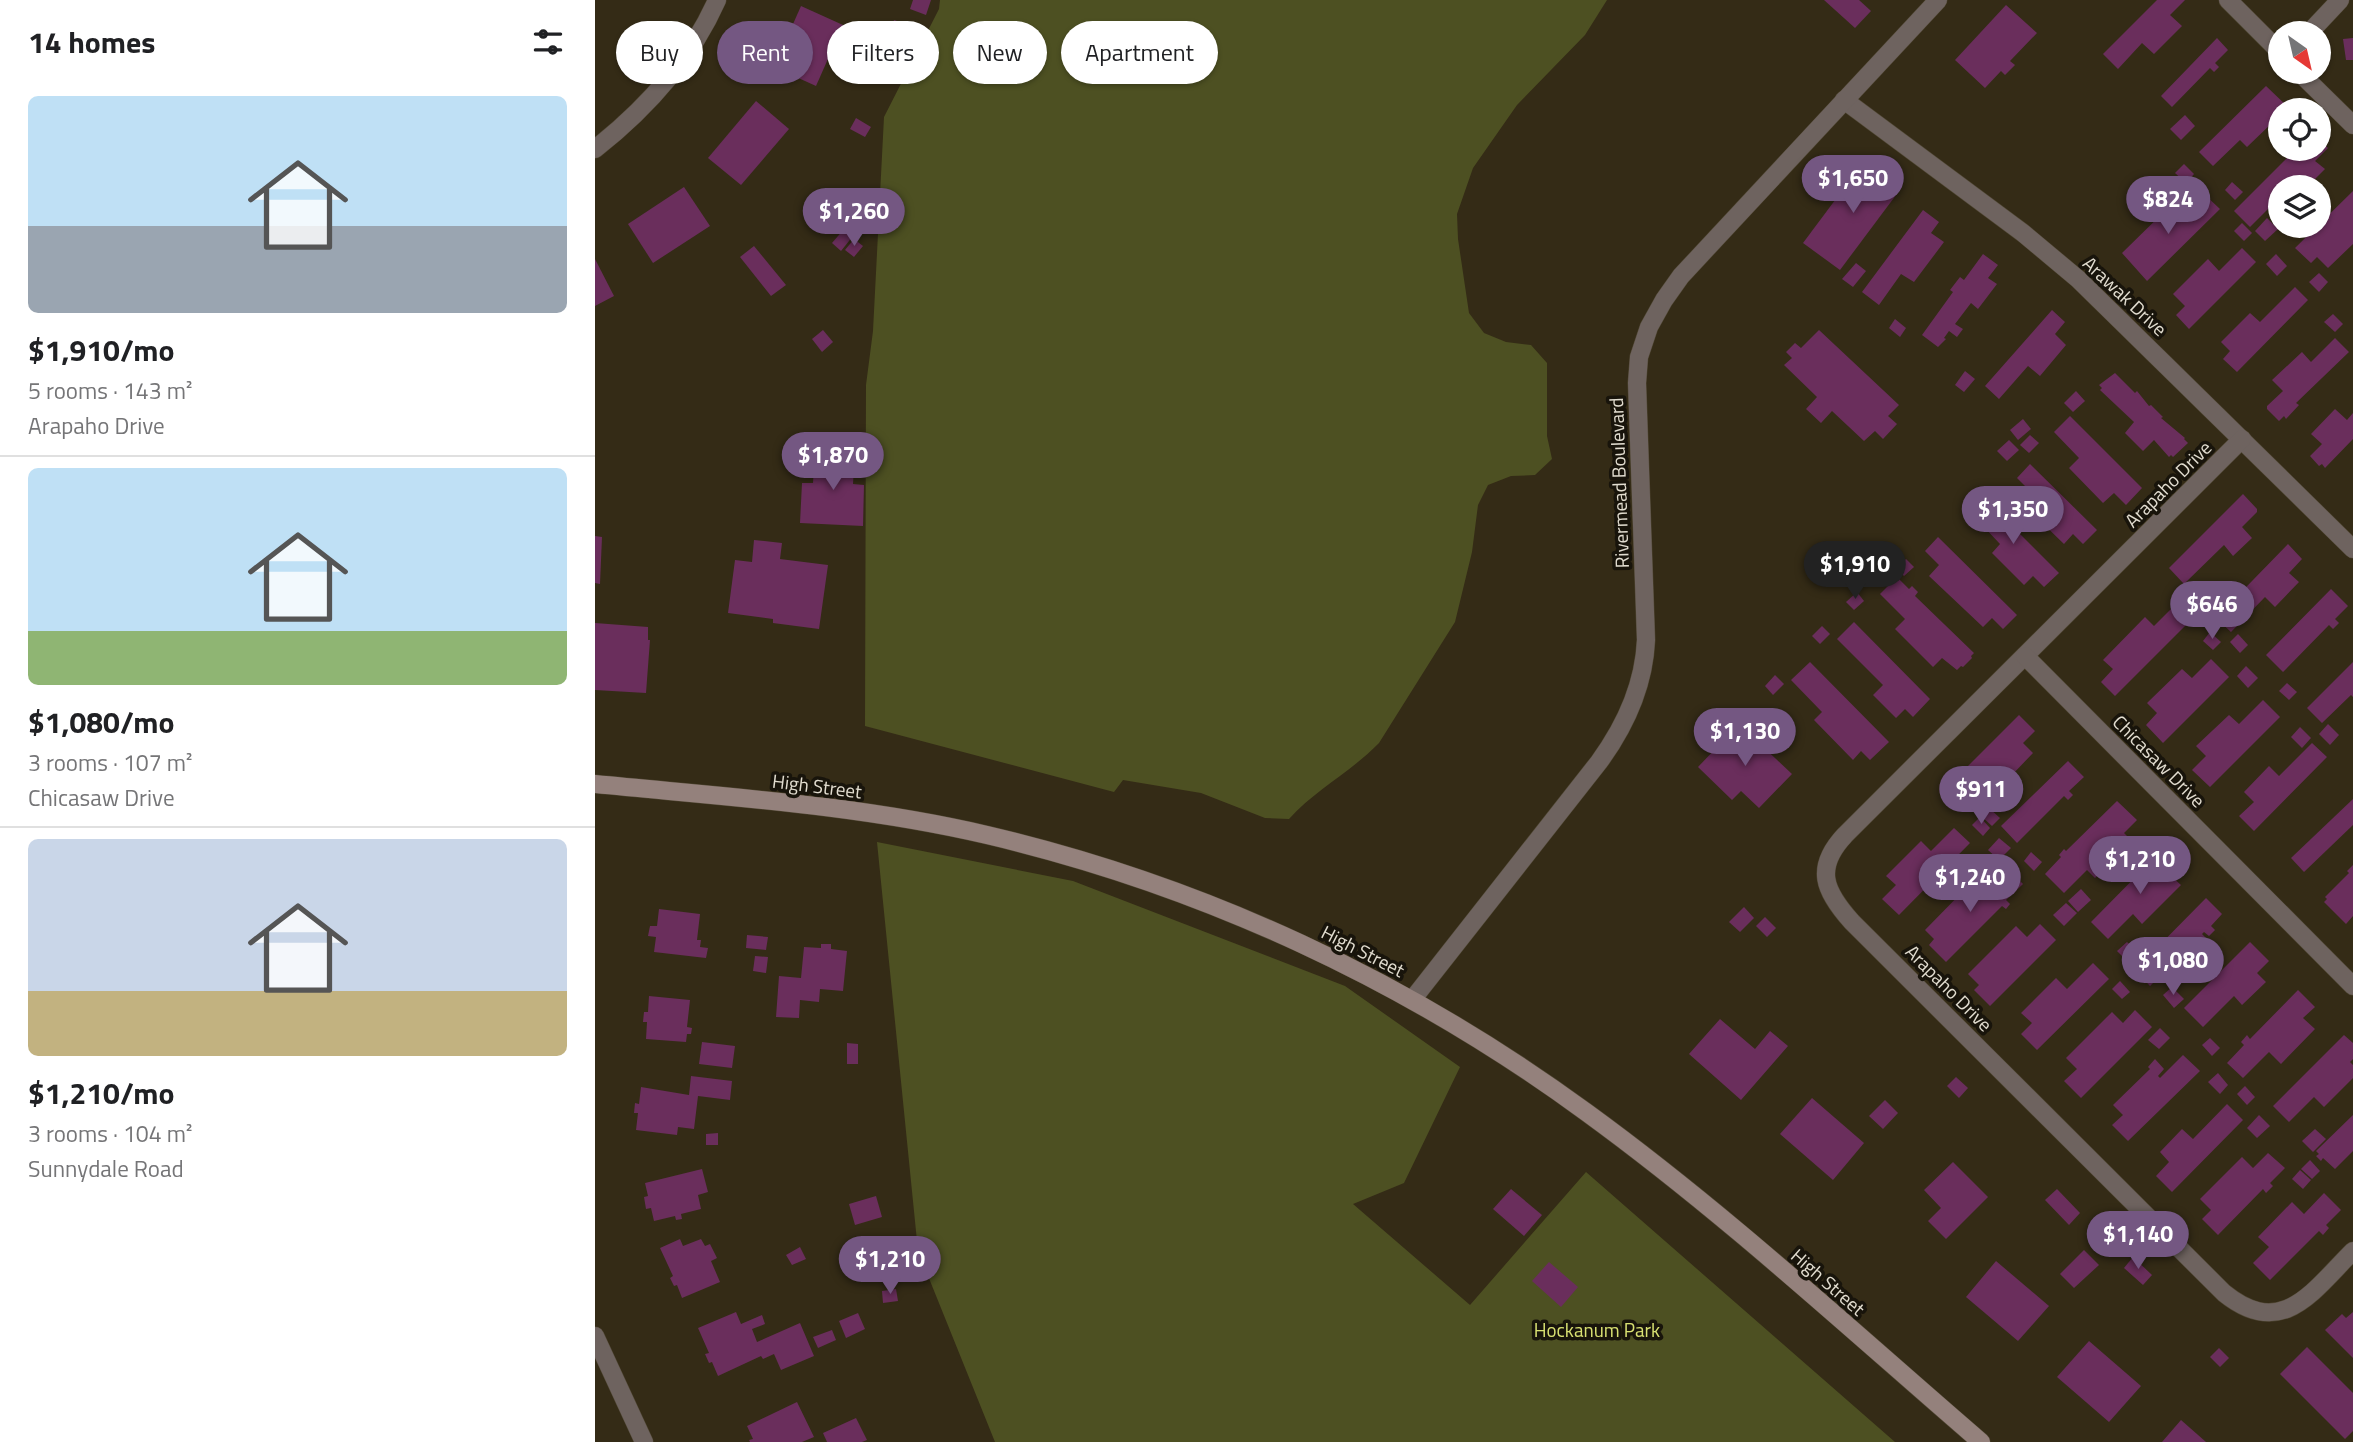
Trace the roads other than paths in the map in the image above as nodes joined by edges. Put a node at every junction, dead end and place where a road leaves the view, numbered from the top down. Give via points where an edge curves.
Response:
1 (717, 0) edge
2 (1938, 0) edge
3 (2228, 0) edge
4 (2340, 0) edge
5 (2320, 21) edge
6 (2268, 40) edge
7 (2311, 84) edge
8 (1844, 100) junction
9 (2353, 125) edge
10 (595, 149) edge
11 (2242, 439) junction
12 (2353, 549) edge
13 (2025, 656) junction
14 (595, 784) edge
15 (2353, 986) edge
16 (1412, 1000) junction
17 (2353, 1251) edge
18 (595, 1336) edge
19 (644, 1442) edge
20 (1981, 1442) edge

1 - 10 street via 680,65 638,112
2 - 8 street, Rivermead Boulevard
3 - 6 street
4 - 5 street
7 - 9 street
8 - 11 street, Arawak Drive via 2054,258
8 - 16 street, Rivermead Boulevard via 1681,276 1649,327 1637,383 1646,640 1634,702 1599,762
11 - 12 street, Arawak Drive
11 - 13 street, Arapaho Drive
13 - 15 street, Chicasaw Drive
13 - 17 street, Arapaho Drive via 1836,845 1825,870 1833,899 2237,1303 2262,1313 2289,1308
14 - 16 main road, High Street via 855,811 1029,846 1211,905 1315,949
16 - 20 main road, High Street via 1541,1080 1654,1163
18 - 19 street

